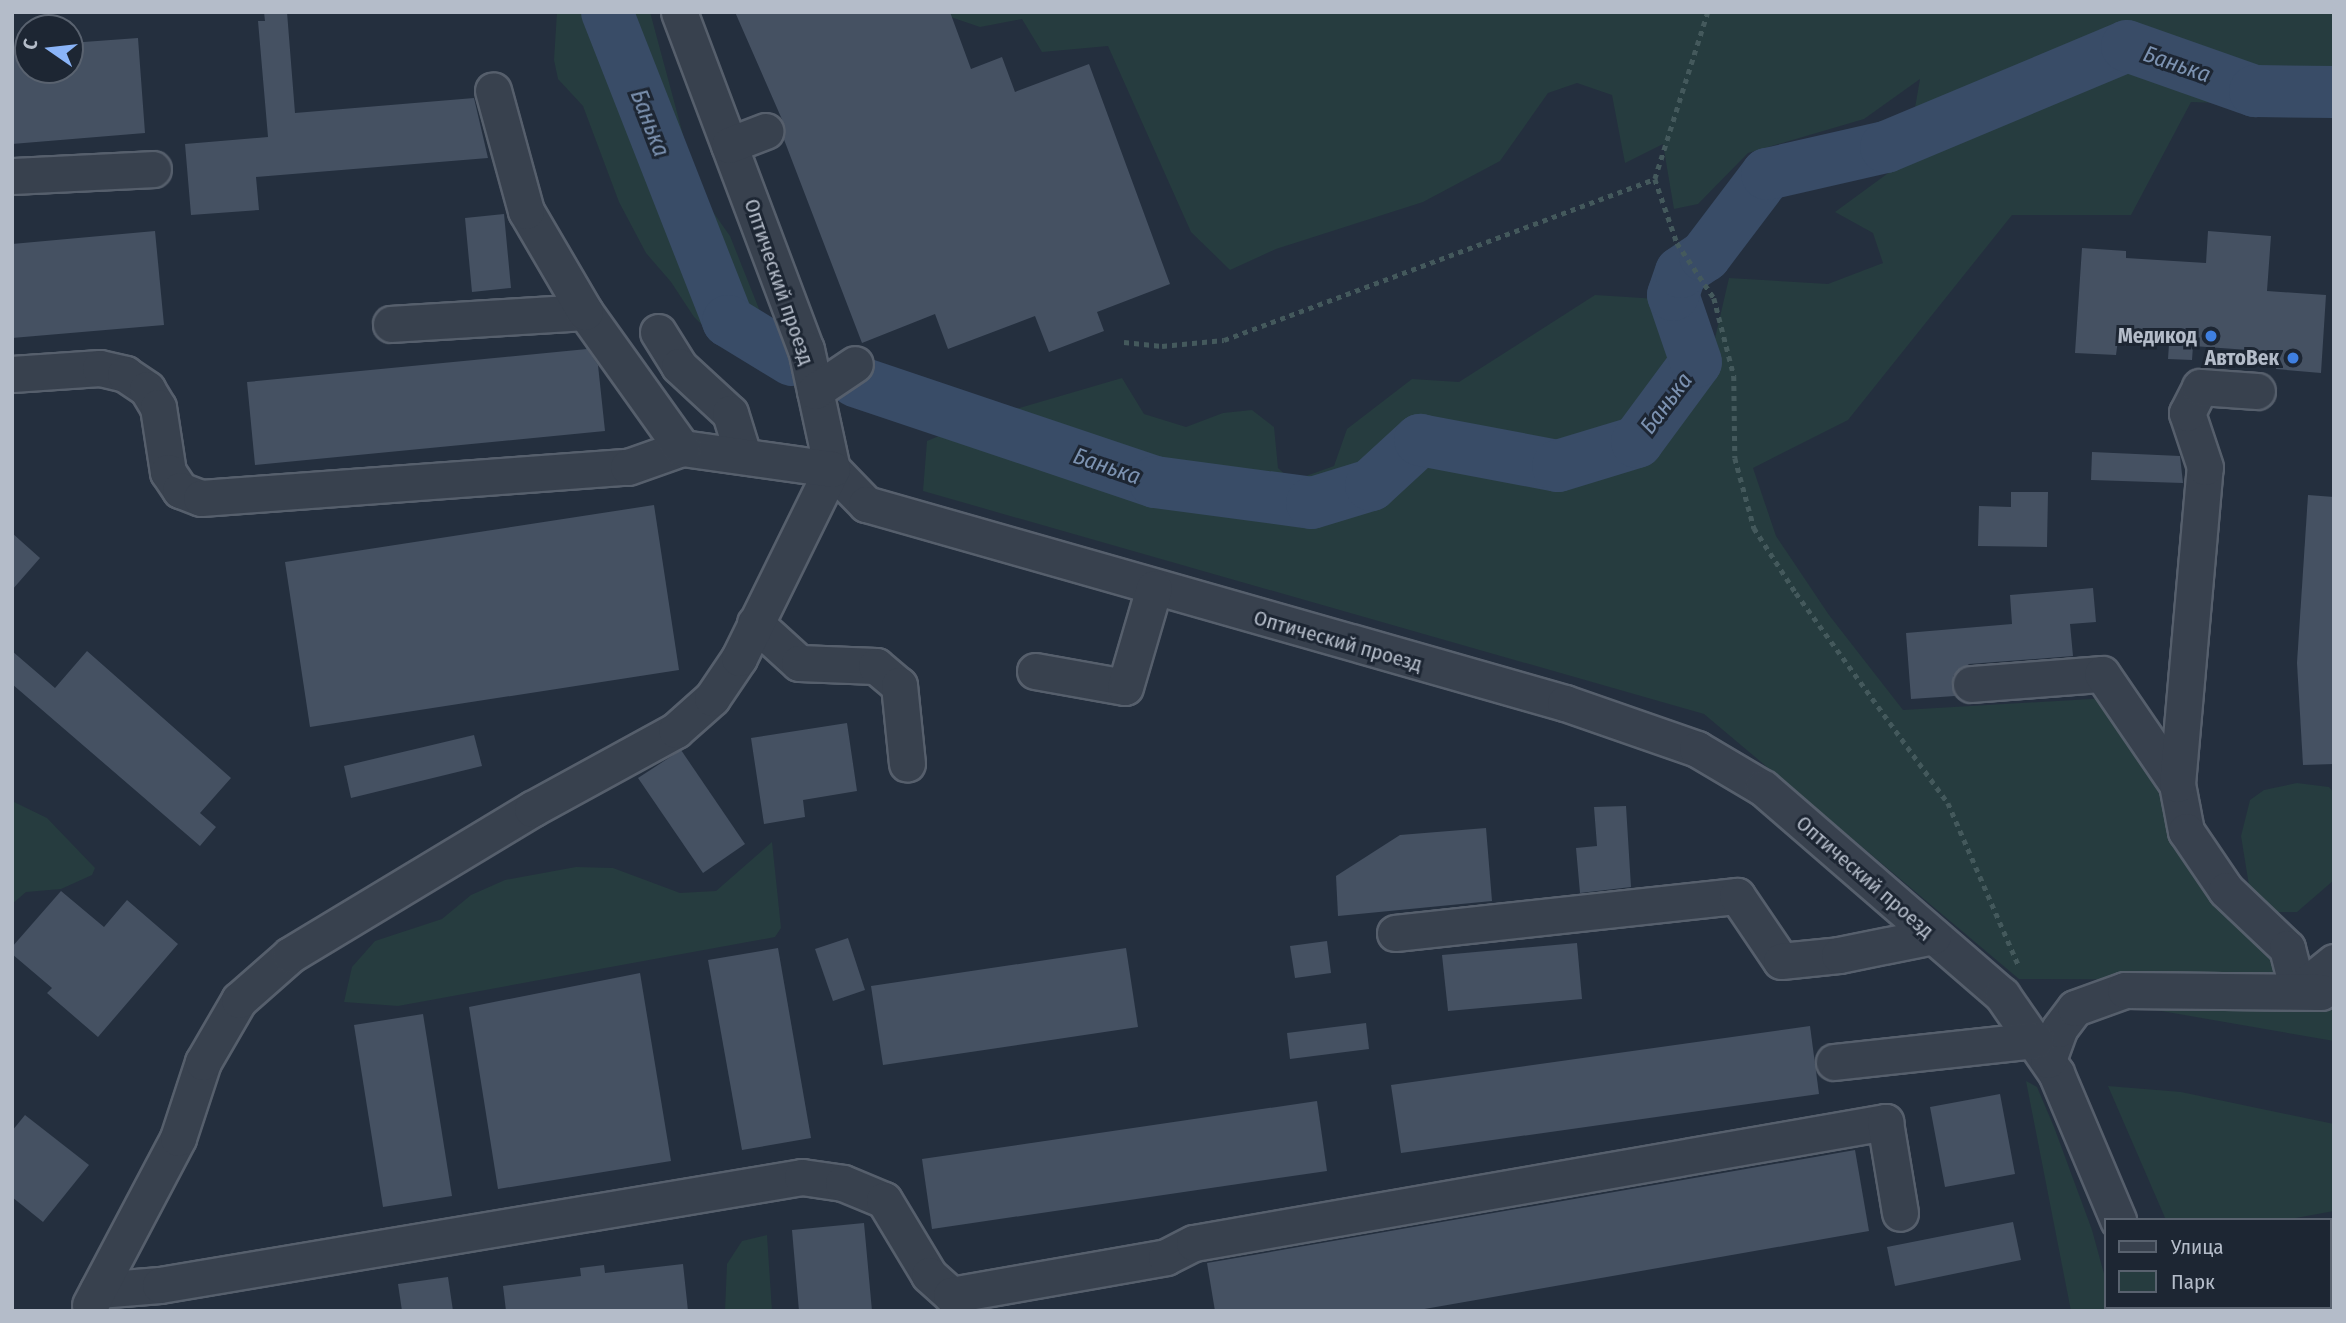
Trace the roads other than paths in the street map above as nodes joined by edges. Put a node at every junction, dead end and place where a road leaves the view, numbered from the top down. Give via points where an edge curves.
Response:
1 (679, 12) edge
2 (494, 90) dead end
3 (765, 131) dead end
4 (729, 145) junction
5 (153, 169) dead end
6 (12, 176) edge
7 (585, 312) junction
8 (391, 324) dead end
9 (658, 332) dead end
10 (855, 364) dead end
11 (12, 374) edge
12 (815, 391) junction
13 (2257, 391) dead end
14 (682, 448) junction
15 (744, 455) junction
16 (832, 469) junction
17 (1154, 588) junction
18 (755, 623) junction
19 (1035, 671) dead end
20 (1971, 684) dead end
21 (907, 764) dead end
22 (2177, 784) junction
23 (1395, 933) dead end
24 (1933, 936) junction
25 (2334, 962) edge
26 (2298, 991) junction
27 (2334, 993) edge
28 (2042, 1050) junction
29 (1834, 1062) dead end
30 (1900, 1213) dead end
31 (2117, 1218) edge
32 (92, 1300) edge

1 - 4 street, Оптический проезд
2 - 7 street via 526,211
3 - 4 street
4 - 12 street, Оптический проезд via 806,349
5 - 6 street
7 - 8 street
7 - 14 street
9 - 15 street via 679,366 730,413
10 - 12 street
11 - 14 street via 100,368 125,374 147,389 158,407 168,472 180,490 201,498 628,467
12 - 16 street, Оптический проезд
13 - 22 street via 2200,387 2187,413 2205,467
14 - 15 street
15 - 16 street
16 - 17 street, Оптический проезд via 866,504
16 - 18 street
17 - 19 street via 1125,687
17 - 24 street, Оптический проезд via 1565,704 1697,749 1763,789
18 - 21 street via 799,663 876,666 899,685
18 - 32 street via 739,658 712,698 676,730 532,809 289,955 239,1000 203,1062 177,1138
20 - 22 street via 2102,674
22 - 26 street via 2186,831 2226,890 2287,948
23 - 24 street via 1737,896 1781,961
24 - 28 street, Оптический проезд via 2002,995
25 - 26 street
26 - 27 street
26 - 28 street via 2125,990 2075,1008
28 - 29 street
28 - 31 street, Оптический проезд
30 - 32 street via 1885,1122 1194,1242 1166,1257 951,1295 929,1275 884,1200 843,1183 802,1177

